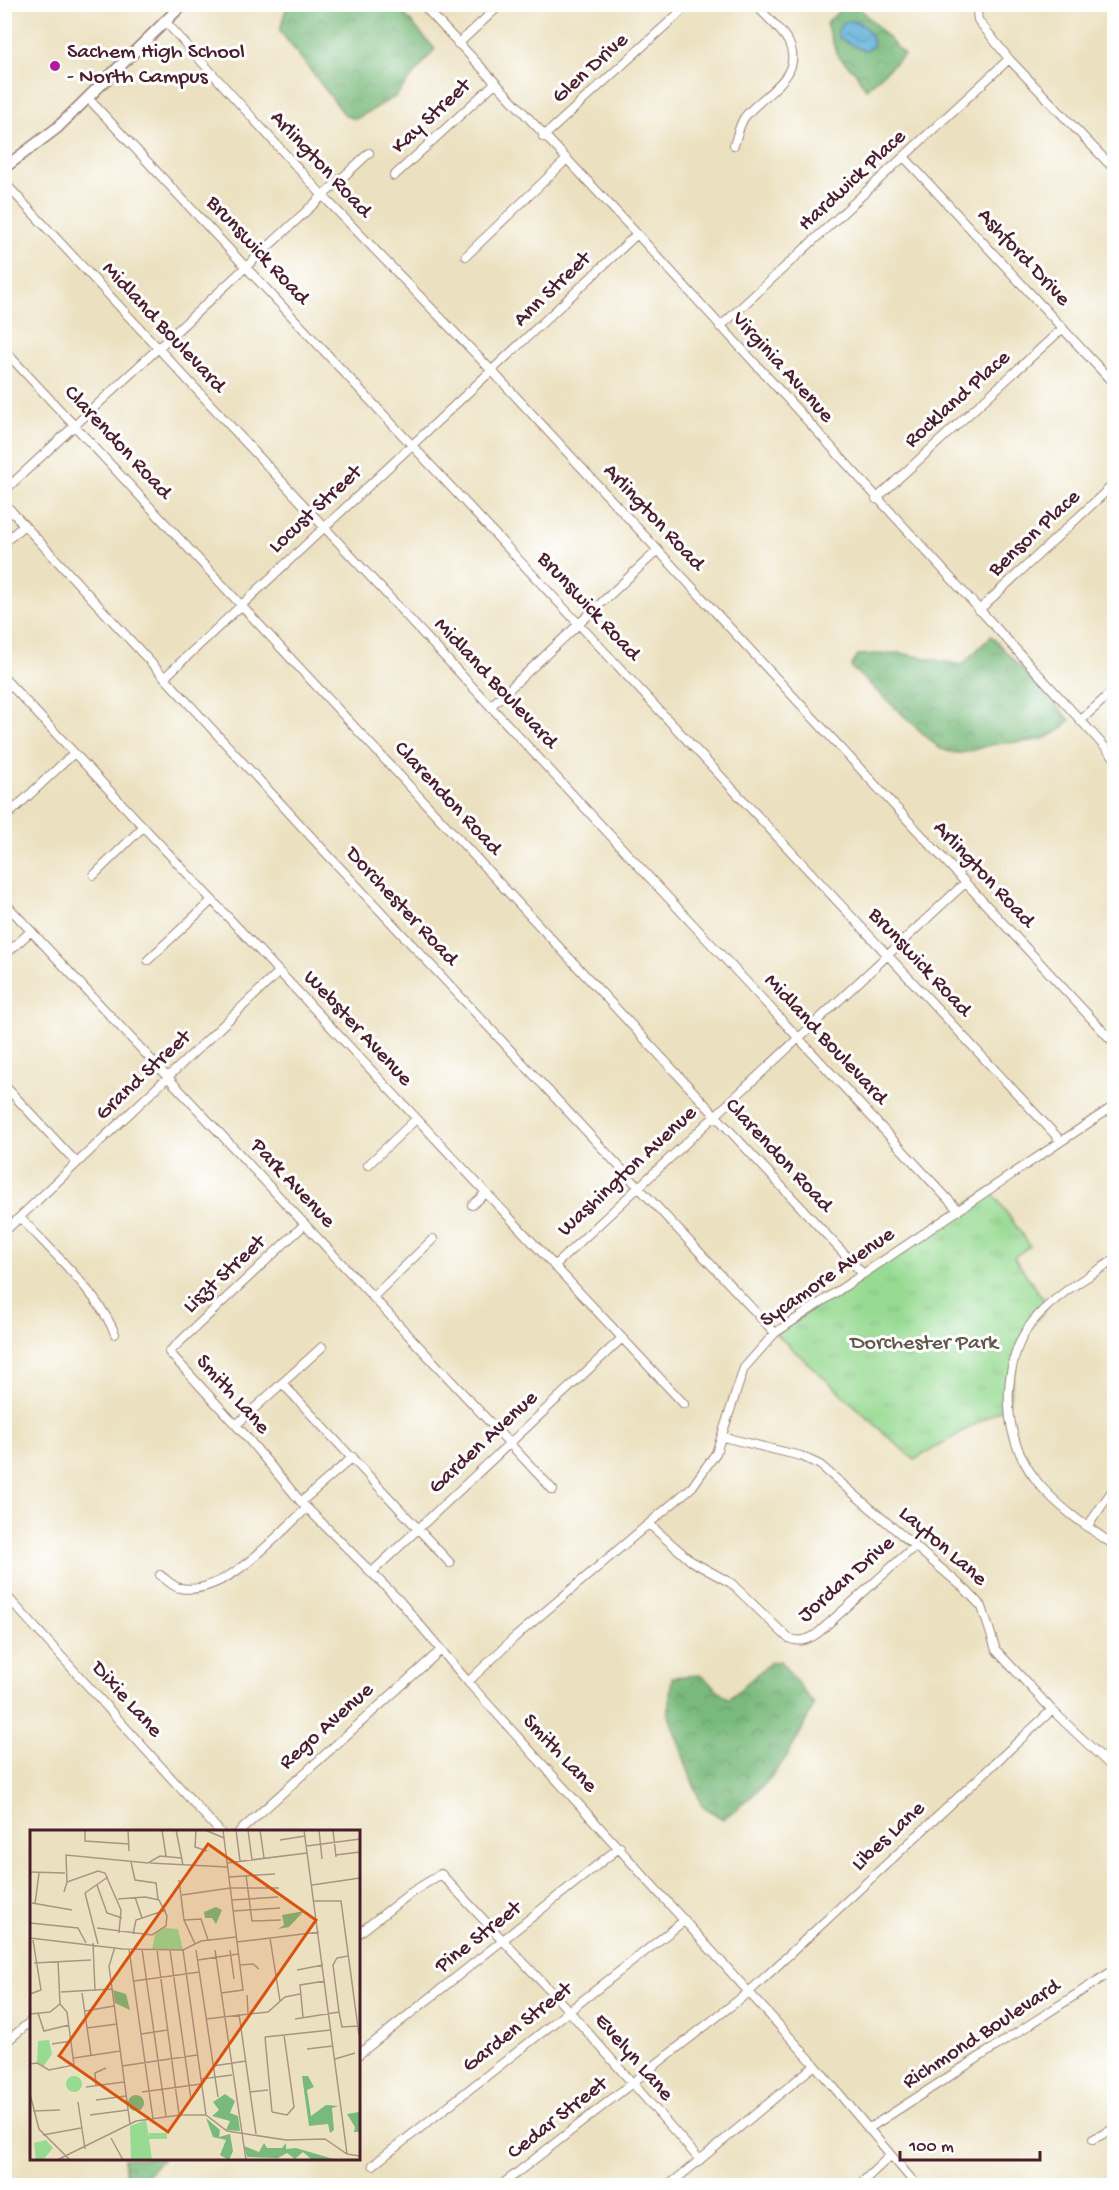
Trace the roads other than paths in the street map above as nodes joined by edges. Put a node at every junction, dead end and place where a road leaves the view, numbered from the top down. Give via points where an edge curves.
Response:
1 (183, 4) edge
2 (422, 4) edge
3 (501, 4) edge
4 (689, 4) edge
5 (755, 4) edge
6 (976, 4) edge
7 (164, 20) junction
8 (458, 44) junction
9 (1009, 59) junction
10 (494, 84) junction
11 (88, 98) junction
12 (543, 137) junction
13 (734, 145) dead end
14 (369, 153) dead end
15 (1114, 154) edge
16 (904, 158) junction
17 (565, 160) junction
18 (1107, 161) junction
19 (4, 168) edge
20 (1114, 169) edge
21 (394, 176) dead end
22 (4, 182) edge
23 (323, 196) junction
24 (637, 234) junction
25 (466, 256) dead end
26 (247, 267) junction
27 (720, 327) junction
28 (1063, 328) junction
29 (4, 350) edge
30 (159, 350) junction
31 (493, 372) junction
32 (1114, 384) edge
33 (77, 426) junction
34 (413, 444) junction
35 (1114, 484) edge
36 (4, 491) edge
37 (876, 499) junction
38 (4, 503) edge
39 (24, 525) junction
40 (323, 527) junction
41 (4, 543) edge
42 (658, 550) junction
43 (243, 604) junction
44 (979, 609) junction
45 (579, 623) junction
46 (165, 677) junction
47 (5, 680) edge
48 (1114, 690) edge
49 (491, 706) junction
50 (1080, 721) junction
51 (74, 753) junction
52 (1114, 757) edge
53 (10, 813) dead end
54 (143, 827) junction
55 (94, 875) dead end
56 (965, 883) junction
57 (211, 901) junction
58 (4, 902) edge
59 (31, 931) junction
60 (4, 956) edge
61 (887, 956) junction
62 (148, 960) dead end
63 (279, 972) junction
64 (800, 1038) junction
65 (1114, 1043) edge
66 (168, 1079) junction
67 (4, 1085) edge
68 (1114, 1106) edge
69 (715, 1115) junction
70 (416, 1119) junction
71 (1061, 1142) junction
72 (77, 1163) junction
73 (368, 1165) dead end
74 (638, 1188) junction
75 (485, 1194) junction
76 (472, 1205) dead end
77 (958, 1210) junction
78 (20, 1217) junction
79 (305, 1224) junction
80 (4, 1232) edge
81 (433, 1239) dead end
82 (1114, 1260) edge
83 (554, 1266) junction
84 (863, 1274) junction
85 (373, 1297) junction
86 (775, 1333) junction
87 (115, 1334) dead end
88 (621, 1339) junction
89 (322, 1347) dead end
90 (169, 1352) joint
91 (282, 1383) junction
92 (684, 1404) dead end
93 (236, 1425) junction
94 (723, 1437) junction
95 (512, 1444) junction
96 (353, 1457) junction
97 (1114, 1488) edge
98 (553, 1490) dead end
99 (304, 1505) junction
100 (649, 1524) junction
101 (1087, 1527) junction
102 (418, 1530) junction
103 (1114, 1545) edge
104 (915, 1546) junction
105 (450, 1563) dead end
106 (371, 1573) junction
107 (160, 1575) dead end
108 (4, 1593) edge
109 (441, 1650) junction
110 (468, 1682) junction
111 (1052, 1710) junction
112 (1114, 1769) edge
113 (218, 1830) edge
114 (241, 1830) edge
115 (620, 1846) junction
116 (685, 1920) junction
117 (360, 1932) edge
118 (504, 1941) junction
119 (1114, 1970) edge
120 (750, 1991) junction
121 (569, 2011) junction
122 (30, 2022) edge
123 (4, 2044) edge
124 (360, 2053) edge
125 (815, 2065) junction
126 (631, 2085) junction
127 (868, 2129) junction
128 (1114, 2129) edge
129 (1093, 2139) dead end
130 (890, 2156) junction
131 (700, 2160) junction
132 (373, 2165) dead end
133 (500, 2186) edge
134 (668, 2186) edge
135 (858, 2186) edge
136 (917, 2186) edge

1 - 7 street
2 - 8 street, Virginia Avenue
3 - 8 street
4 - 12 street, Glen Drive
5 - 13 street via 785,37 792,66 744,118
6 - 9 street via 978,20
7 - 11 street
7 - 23 street, Arlington Road
8 - 10 street, Virginia Avenue
9 - 16 street, Hardwick Place
9 - 18 street
10 - 12 street, Virginia Avenue
10 - 21 street, Kay Street
11 - 19 street via 57,128
11 - 26 street, Brunswick Road
12 - 17 street, Virginia Avenue
14 - 23 street
15 - 18 street
16 - 27 street, Hardwick Place
16 - 28 street, Ashford Drive
17 - 24 street, Virginia Avenue
17 - 25 street
18 - 20 street
22 - 30 street, Midland Boulevard
23 - 26 street
23 - 31 street, Arlington Road
24 - 27 street, Virginia Avenue
24 - 31 street, Ann Street
26 - 30 street
26 - 34 street, Brunswick Road
27 - 37 street, Virginia Avenue
28 - 32 street, Ashford Drive
28 - 37 street, Rockland Place
29 - 33 street, Clarendon Road
30 - 33 street
30 - 40 street, Midland Boulevard
31 - 34 street, Locust Street
31 - 42 street, Arlington Road
33 - 36 street
33 - 43 street, Clarendon Road
34 - 40 street, Locust Street
34 - 45 street, Brunswick Road
35 - 44 street, Benson Place
37 - 44 street, Virginia Avenue
38 - 39 street, Dorchester Road
39 - 41 street
39 - 46 street, Dorchester Road
40 - 43 street, Locust Street
40 - 49 street, Midland Boulevard
42 - 45 street
42 - 56 street, Arlington Road
43 - 46 street, Locust Street
43 - 69 street, Clarendon Road
44 - 50 street, Virginia Avenue
45 - 49 street
45 - 61 street, Brunswick Road
46 - 74 street, Dorchester Road
47 - 51 street, Webster Avenue
48 - 50 street
49 - 64 street, Midland Boulevard
50 - 52 street, Virginia Avenue
51 - 53 street
51 - 54 street, Webster Avenue
54 - 55 street
54 - 57 street, Webster Avenue
56 - 61 street, Washington Avenue
56 - 65 street, Arlington Road
57 - 62 street
57 - 63 street, Webster Avenue
58 - 59 street, Park Avenue
59 - 60 street
59 - 66 street, Park Avenue
61 - 64 street, Washington Avenue
61 - 71 street, Brunswick Road
63 - 66 street, Grand Street
63 - 70 street, Webster Avenue
64 - 69 street, Washington Avenue
64 - 77 street, Midland Boulevard
66 - 72 street, Grand Street
66 - 79 street, Park Avenue
67 - 72 street
68 - 71 street, Sycamore Avenue
69 - 74 street, Washington Avenue
69 - 84 street, Clarendon Road
70 - 73 street
70 - 75 street, Webster Avenue
71 - 77 street, Sycamore Avenue
72 - 78 street, Grand Street
74 - 83 street, Washington Avenue
74 - 86 street, Dorchester Road
75 - 76 street
75 - 83 street, Webster Avenue
77 - 84 street, Sycamore Avenue
78 - 80 street
78 - 87 street via 96,1302
79 - 85 street, Park Avenue
79 - 90 street, Liszt Street
81 - 85 street
82 - 101 street via 1067,1290 1035,1318 1021,1338 1010,1379 1010,1426 1024,1464 1036,1482
83 - 88 street, Webster Avenue
84 - 86 street, Sycamore Avenue
85 - 95 street, Park Avenue
86 - 94 street, Sycamore Avenue via 744,1368
88 - 92 street, Webster Avenue
88 - 95 street, Garden Avenue
89 - 91 street
90 - 93 street, Smith Lane
91 - 93 street
91 - 96 street
93 - 99 street, Smith Lane
94 - 100 street, Sycamore Avenue via 692,1487
94 - 104 street, Layton Lane via 801,1456 820,1465
95 - 98 street, Park Avenue
95 - 102 street, Garden Avenue
96 - 99 street
96 - 102 street
97 - 101 street
99 - 106 street, Smith Lane
99 - 107 street via 250,1561 219,1581 178,1588
100 - 104 street, Jordan Drive via 691,1561 731,1583 788,1638 803,1641 841,1614
100 - 110 street, Sycamore Avenue
101 - 103 street
102 - 105 street
102 - 106 street, Garden Avenue
104 - 111 street, Layton Lane via 982,1607 996,1650
106 - 109 street, Smith Lane
108 - 113 street, Dixie Lane
109 - 110 street, Smith Lane
109 - 114 street, Rego Avenue
110 - 115 street, Smith Lane
111 - 112 street, Layton Lane
111 - 120 street, Libes Lane
115 - 116 street, Smith Lane
115 - 118 street, Pine Street
116 - 120 street, Smith Lane
116 - 121 street, Garden Street
117 - 118 street, Evelyn Lane via 441,1874
118 - 121 street, Evelyn Lane
118 - 124 street, Pine Street
119 - 127 street, Richmond Boulevard
120 - 125 street, Smith Lane
120 - 126 street, Cedar Street
121 - 126 street, Evelyn Lane
121 - 132 street, Garden Street
122 - 123 street
125 - 127 street, Smith Lane
125 - 131 street
126 - 131 street, Evelyn Lane
126 - 133 street, Cedar Street
127 - 130 street, Smith Lane
128 - 129 street
130 - 135 street
130 - 136 street, Smith Lane
131 - 134 street

